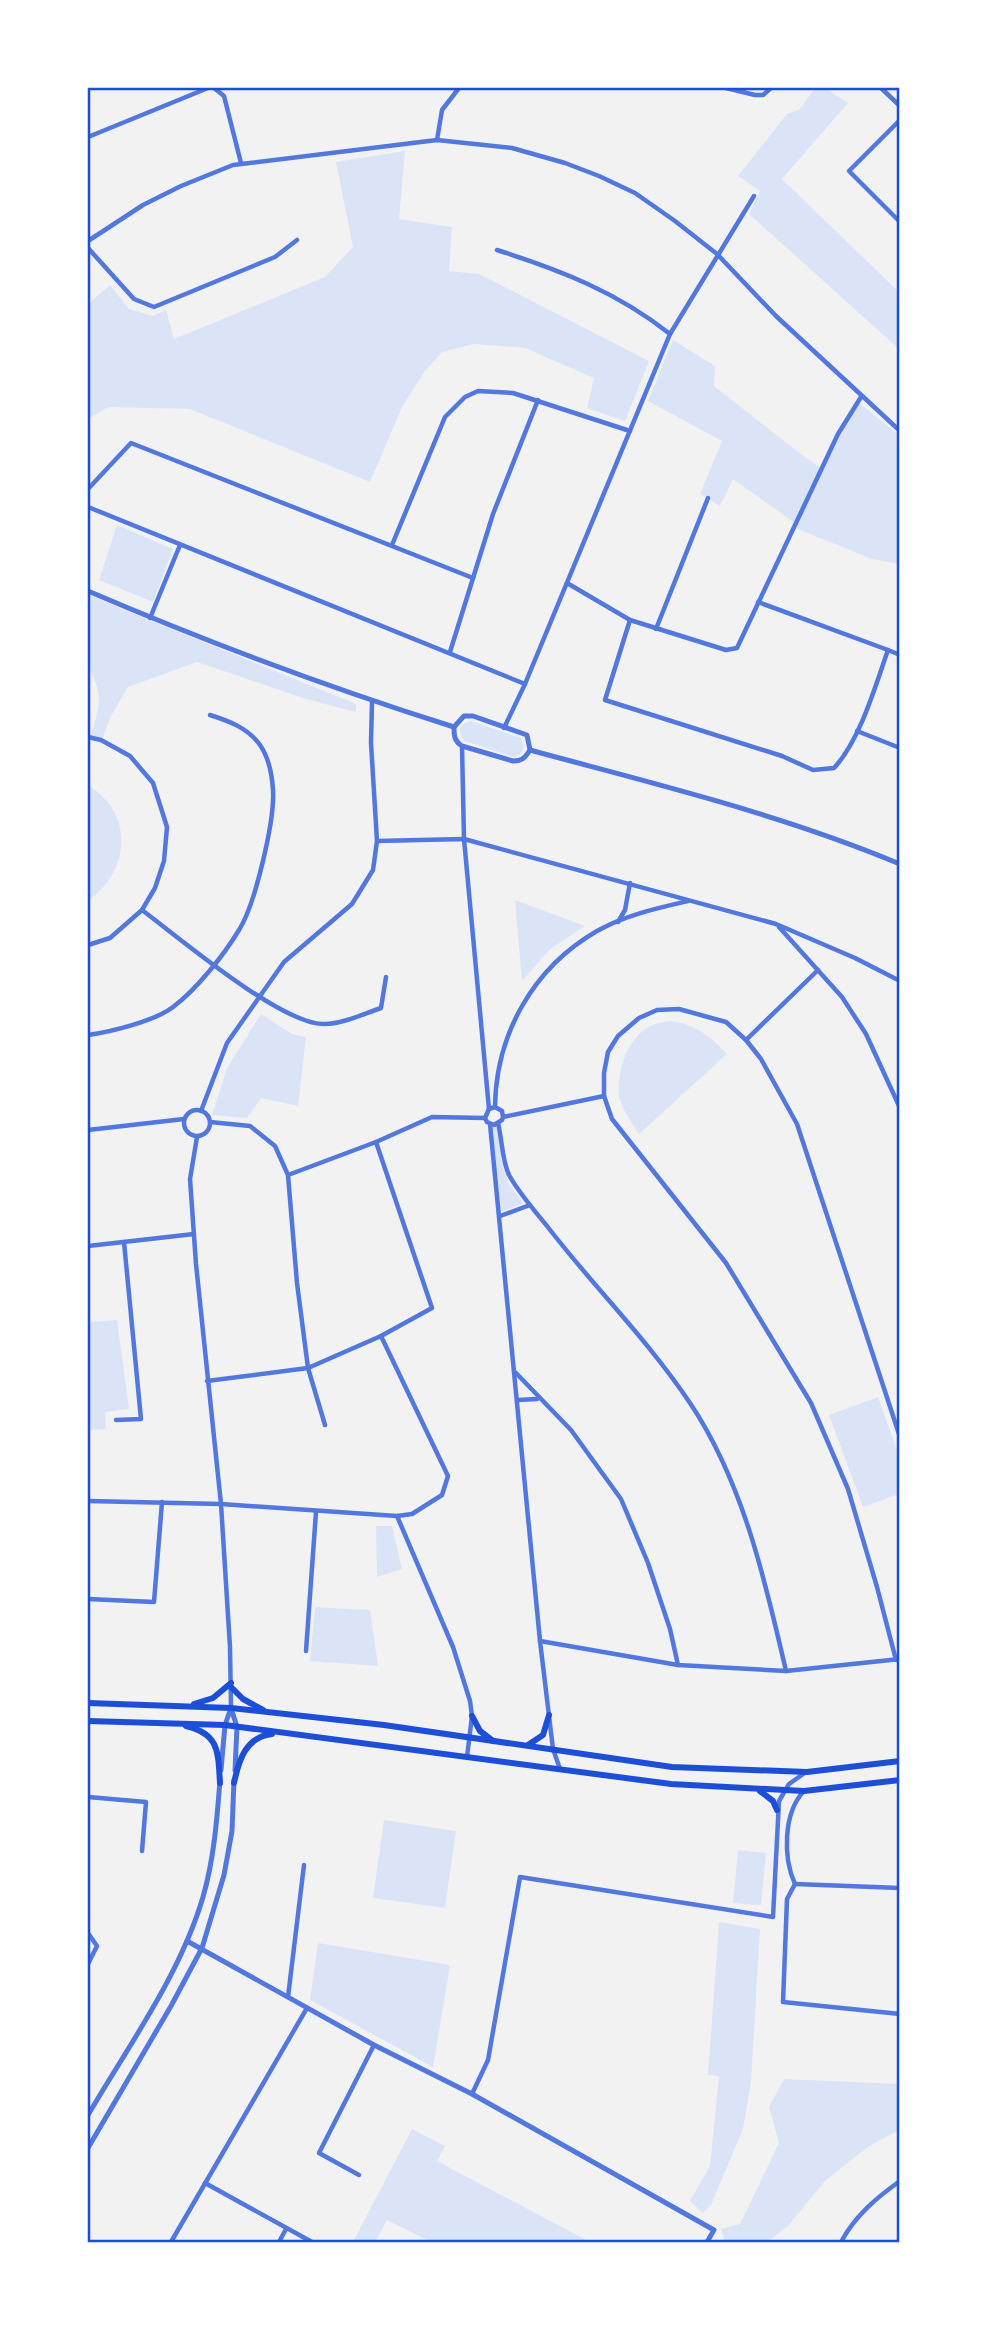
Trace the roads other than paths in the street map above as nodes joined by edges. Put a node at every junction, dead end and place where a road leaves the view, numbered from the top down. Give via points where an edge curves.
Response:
1 (208, 88) edge
2 (214, 88) edge
3 (459, 88) edge
4 (726, 88) edge
5 (771, 88) edge
6 (881, 88) edge
7 (900, 106) edge
8 (900, 120) edge
9 (88, 136) edge
10 (437, 140) junction
11 (241, 163) junction
12 (754, 196) dead end
13 (900, 222) edge
14 (297, 240) dead end
15 (88, 241) edge
16 (88, 248) edge
17 (497, 250) dead end
18 (717, 254) junction
19 (670, 334) junction
20 (861, 397) junction
21 (538, 400) junction
22 (630, 431) junction
23 (900, 431) edge
24 (88, 489) edge
25 (708, 498) dead end
26 (88, 507) edge
27 (180, 545) junction
28 (392, 545) junction
29 (472, 578) junction
30 (567, 583) junction
31 (88, 591) edge
32 (758, 602) junction
33 (150, 618) junction
34 (630, 620) junction
35 (656, 629) junction
36 (888, 650) junction
37 (450, 652) junction
38 (900, 655) edge
39 (525, 684) junction
40 (372, 701) junction
41 (210, 715) dead end
42 (454, 727) junction
43 (504, 727) junction
44 (857, 731) junction
45 (88, 737) edge
46 (462, 746) junction
47 (900, 748) edge
48 (530, 750) junction
49 (464, 839) junction
50 (377, 841) junction
51 (900, 864) edge
52 (629, 883) junction
53 (692, 901) junction
54 (142, 910) junction
55 (617, 923) junction
56 (776, 924) junction
57 (88, 945) edge
58 (214, 965) junction
59 (818, 970) junction
60 (386, 977) dead end
61 (900, 981) edge
62 (260, 997) junction
63 (88, 1035) edge
64 (746, 1040) junction
65 (604, 1096) junction
66 (492, 1108) junction
67 (900, 1108) edge
68 (201, 1111) junction
69 (503, 1117) junction
70 (485, 1118) junction
71 (184, 1119) junction
72 (210, 1122) junction
73 (498, 1123) junction
74 (490, 1124) junction
75 (88, 1130) edge
76 (197, 1137) junction
77 (376, 1142) junction
78 (288, 1175) junction
79 (530, 1205) junction
80 (500, 1216) junction
81 (194, 1234) junction
82 (124, 1242) junction
83 (88, 1246) edge
84 (381, 1336) junction
85 (308, 1368) junction
86 (515, 1373) junction
87 (207, 1381) junction
88 (538, 1398) junction
89 (518, 1401) junction
90 (116, 1420) dead end
91 (325, 1425) dead end
92 (900, 1437) edge
93 (88, 1501) edge
94 (162, 1502) junction
95 (221, 1504) junction
96 (316, 1512) junction
97 (397, 1516) junction
98 (88, 1599) edge
99 (540, 1641) junction
100 (306, 1651) dead end
101 (898, 1660) edge
102 (678, 1665) junction
103 (786, 1671) junction
104 (231, 1685) junction
105 (88, 1703) edge
106 (186, 1706) junction
107 (231, 1708) junction
108 (272, 1713) junction
109 (549, 1715) junction
110 (472, 1716) junction
111 (88, 1721) edge
112 (167, 1723) junction
113 (225, 1725) junction
114 (237, 1727) junction
115 (282, 1732) junction
116 (469, 1739) junction
117 (495, 1742) junction
118 (524, 1746) junction
119 (553, 1749) junction
120 (467, 1758) junction
121 (900, 1761) edge
122 (560, 1769) junction
123 (807, 1772) junction
124 (900, 1780) edge
125 (220, 1783) junction
126 (234, 1783) junction
127 (759, 1790) junction
128 (785, 1791) junction
129 (804, 1791) junction
130 (88, 1797) edge
131 (777, 1810) junction
132 (142, 1851) dead end
133 (304, 1865) dead end
134 (795, 1884) junction
135 (900, 1888) edge
136 (88, 1933) edge
137 (187, 1941) junction
138 (202, 1948) junction
139 (88, 1964) edge
140 (288, 1997) junction
141 (307, 2008) junction
142 (900, 2014) edge
143 (374, 2045) junction
144 (472, 2094) junction
145 (88, 2115) edge
146 (88, 2148) edge
147 (359, 2175) dead end
148 (900, 2181) edge
149 (205, 2183) junction
150 (286, 2229) junction
151 (171, 2242) edge
152 (279, 2242) edge
153 (312, 2242) edge
154 (708, 2242) edge
155 (841, 2242) edge

1 - 9 street
2 - 11 street via 224,96
3 - 10 street via 442,110
4 - 5 street via 755,95
6 - 7 street
8 - 13 street via 849,171
10 - 11 street
10 - 18 street via 512,148 599,176 635,193
11 - 15 street via 143,205
12 - 18 street
14 - 16 street via 275,257 154,307 134,299
17 - 19 street via 555,269 609,294
18 - 19 street
18 - 20 street
19 - 22 street
20 - 23 street
20 - 32 street via 838,434
21 - 22 street
21 - 28 street via 478,391 454,406 445,417
21 - 29 street
22 - 30 street
24 - 28 street via 131,443
25 - 35 street
26 - 27 street
27 - 33 street
27 - 37 street
28 - 29 street
29 - 37 street
30 - 34 street
30 - 39 street
31 - 33 street
32 - 35 street via 737,648 726,650
32 - 36 street
33 - 40 street
34 - 35 street
34 - 44 street via 605,700 813,770 834,768
36 - 38 street
36 - 44 street
37 - 39 street
39 - 43 street
40 - 42 street
40 - 50 street
41 - 58 street via 246,730 260,745 270,765 273,793 258,878 241,928
42 - 43 street via 464,716 472,716
42 - 46 street
43 - 48 street via 527,735
44 - 47 street
45 - 54 street via 130,756 153,783 160,802 167,827 164,861
46 - 48 street via 513,761 525,758
46 - 49 street
48 - 51 street via 840,839
49 - 50 street
49 - 52 street
49 - 66 street
50 - 62 street via 373,870 352,904 284,962
52 - 53 street
52 - 55 street via 625,910
53 - 55 street
53 - 56 street
54 - 57 street via 110,938
54 - 58 street
55 - 66 street via 573,946 522,1003 503,1052
56 - 59 street
56 - 61 street
58 - 62 street
58 - 63 street via 172,1009 117,1031
59 - 64 street
59 - 67 street via 866,1034
60 - 62 street via 381,1008 323,1024 299,1020
62 - 68 street via 227,1044
64 - 65 street via 726,1022 703,1014 657,1010 639,1018 608,1052
64 - 92 street via 797,1124
65 - 69 street
65 - 101 street via 627,1141 726,1263 811,1402 848,1489
66 - 69 street via 502,1111
66 - 70 street
68 - 71 street
68 - 72 street
69 - 73 street
70 - 74 street
70 - 77 street via 432,1117
71 - 75 street
71 - 76 street via 186,1131
72 - 76 street via 205,1134
72 - 78 street via 250,1126 275,1146
73 - 74 street
73 - 79 street via 509,1174
74 - 80 street
76 - 81 street via 190,1179
77 - 78 street
77 - 84 street via 432,1308
78 - 85 street
79 - 80 street
79 - 103 street via 690,1403 716,1448 765,1580
80 - 86 street
81 - 82 street
81 - 87 street
82 - 83 street
82 - 90 street via 141,1419
84 - 85 street
84 - 97 street via 448,1476 442,1495 412,1514
85 - 87 street
85 - 91 street
86 - 88 street
86 - 89 street
87 - 95 street
88 - 89 street
88 - 102 street via 571,1430 621,1499 649,1563
89 - 99 street
93 - 94 street
94 - 95 street
94 - 98 street via 154,1602
95 - 96 street
95 - 104 street
96 - 97 street
96 - 100 street
97 - 110 street via 453,1647
99 - 102 street
99 - 109 street
101 - 103 street
102 - 103 street
104 - 106 main road via 213,1698
104 - 107 street
104 - 108 main road via 243,1699
105 - 106 main road
106 - 107 main road
107 - 108 main road
107 - 113 street
107 - 114 street
108 - 116 main road
109 - 118 main road via 543,1735
109 - 119 street
110 - 116 street
110 - 117 main road via 480,1731
111 - 112 main road
112 - 113 main road
112 - 125 main road via 200,1731 212,1740
113 - 114 main road
113 - 125 street
114 - 115 main road
114 - 126 street
115 - 120 main road
115 - 126 main road via 251,1742 241,1756
116 - 117 main road
116 - 120 street
117 - 118 main road
118 - 119 main road
119 - 122 street
119 - 123 main road via 672,1767
120 - 122 main road
121 - 123 main road
122 - 127 main road
123 - 128 street
124 - 129 main road
125 - 137 street via 211,1867
126 - 138 street via 224,1875
127 - 128 main road
127 - 131 main road
128 - 129 main road
128 - 131 street
129 - 134 street via 794,1803 790,1821 788,1860
130 - 132 street via 146,1802
131 - 144 street via 773,1917 520,1877 488,2060
133 - 140 street
134 - 135 street
134 - 142 street via 787,1899 783,2002
136 - 139 street via 97,1946
137 - 138 street
137 - 145 street
138 - 140 street
138 - 146 street
140 - 141 street
141 - 143 street
141 - 149 street
143 - 144 street
143 - 147 street via 318,2152
144 - 154 street via 714,2230
148 - 155 street via 875,2198
149 - 150 street
149 - 151 street
150 - 152 street
150 - 153 street

